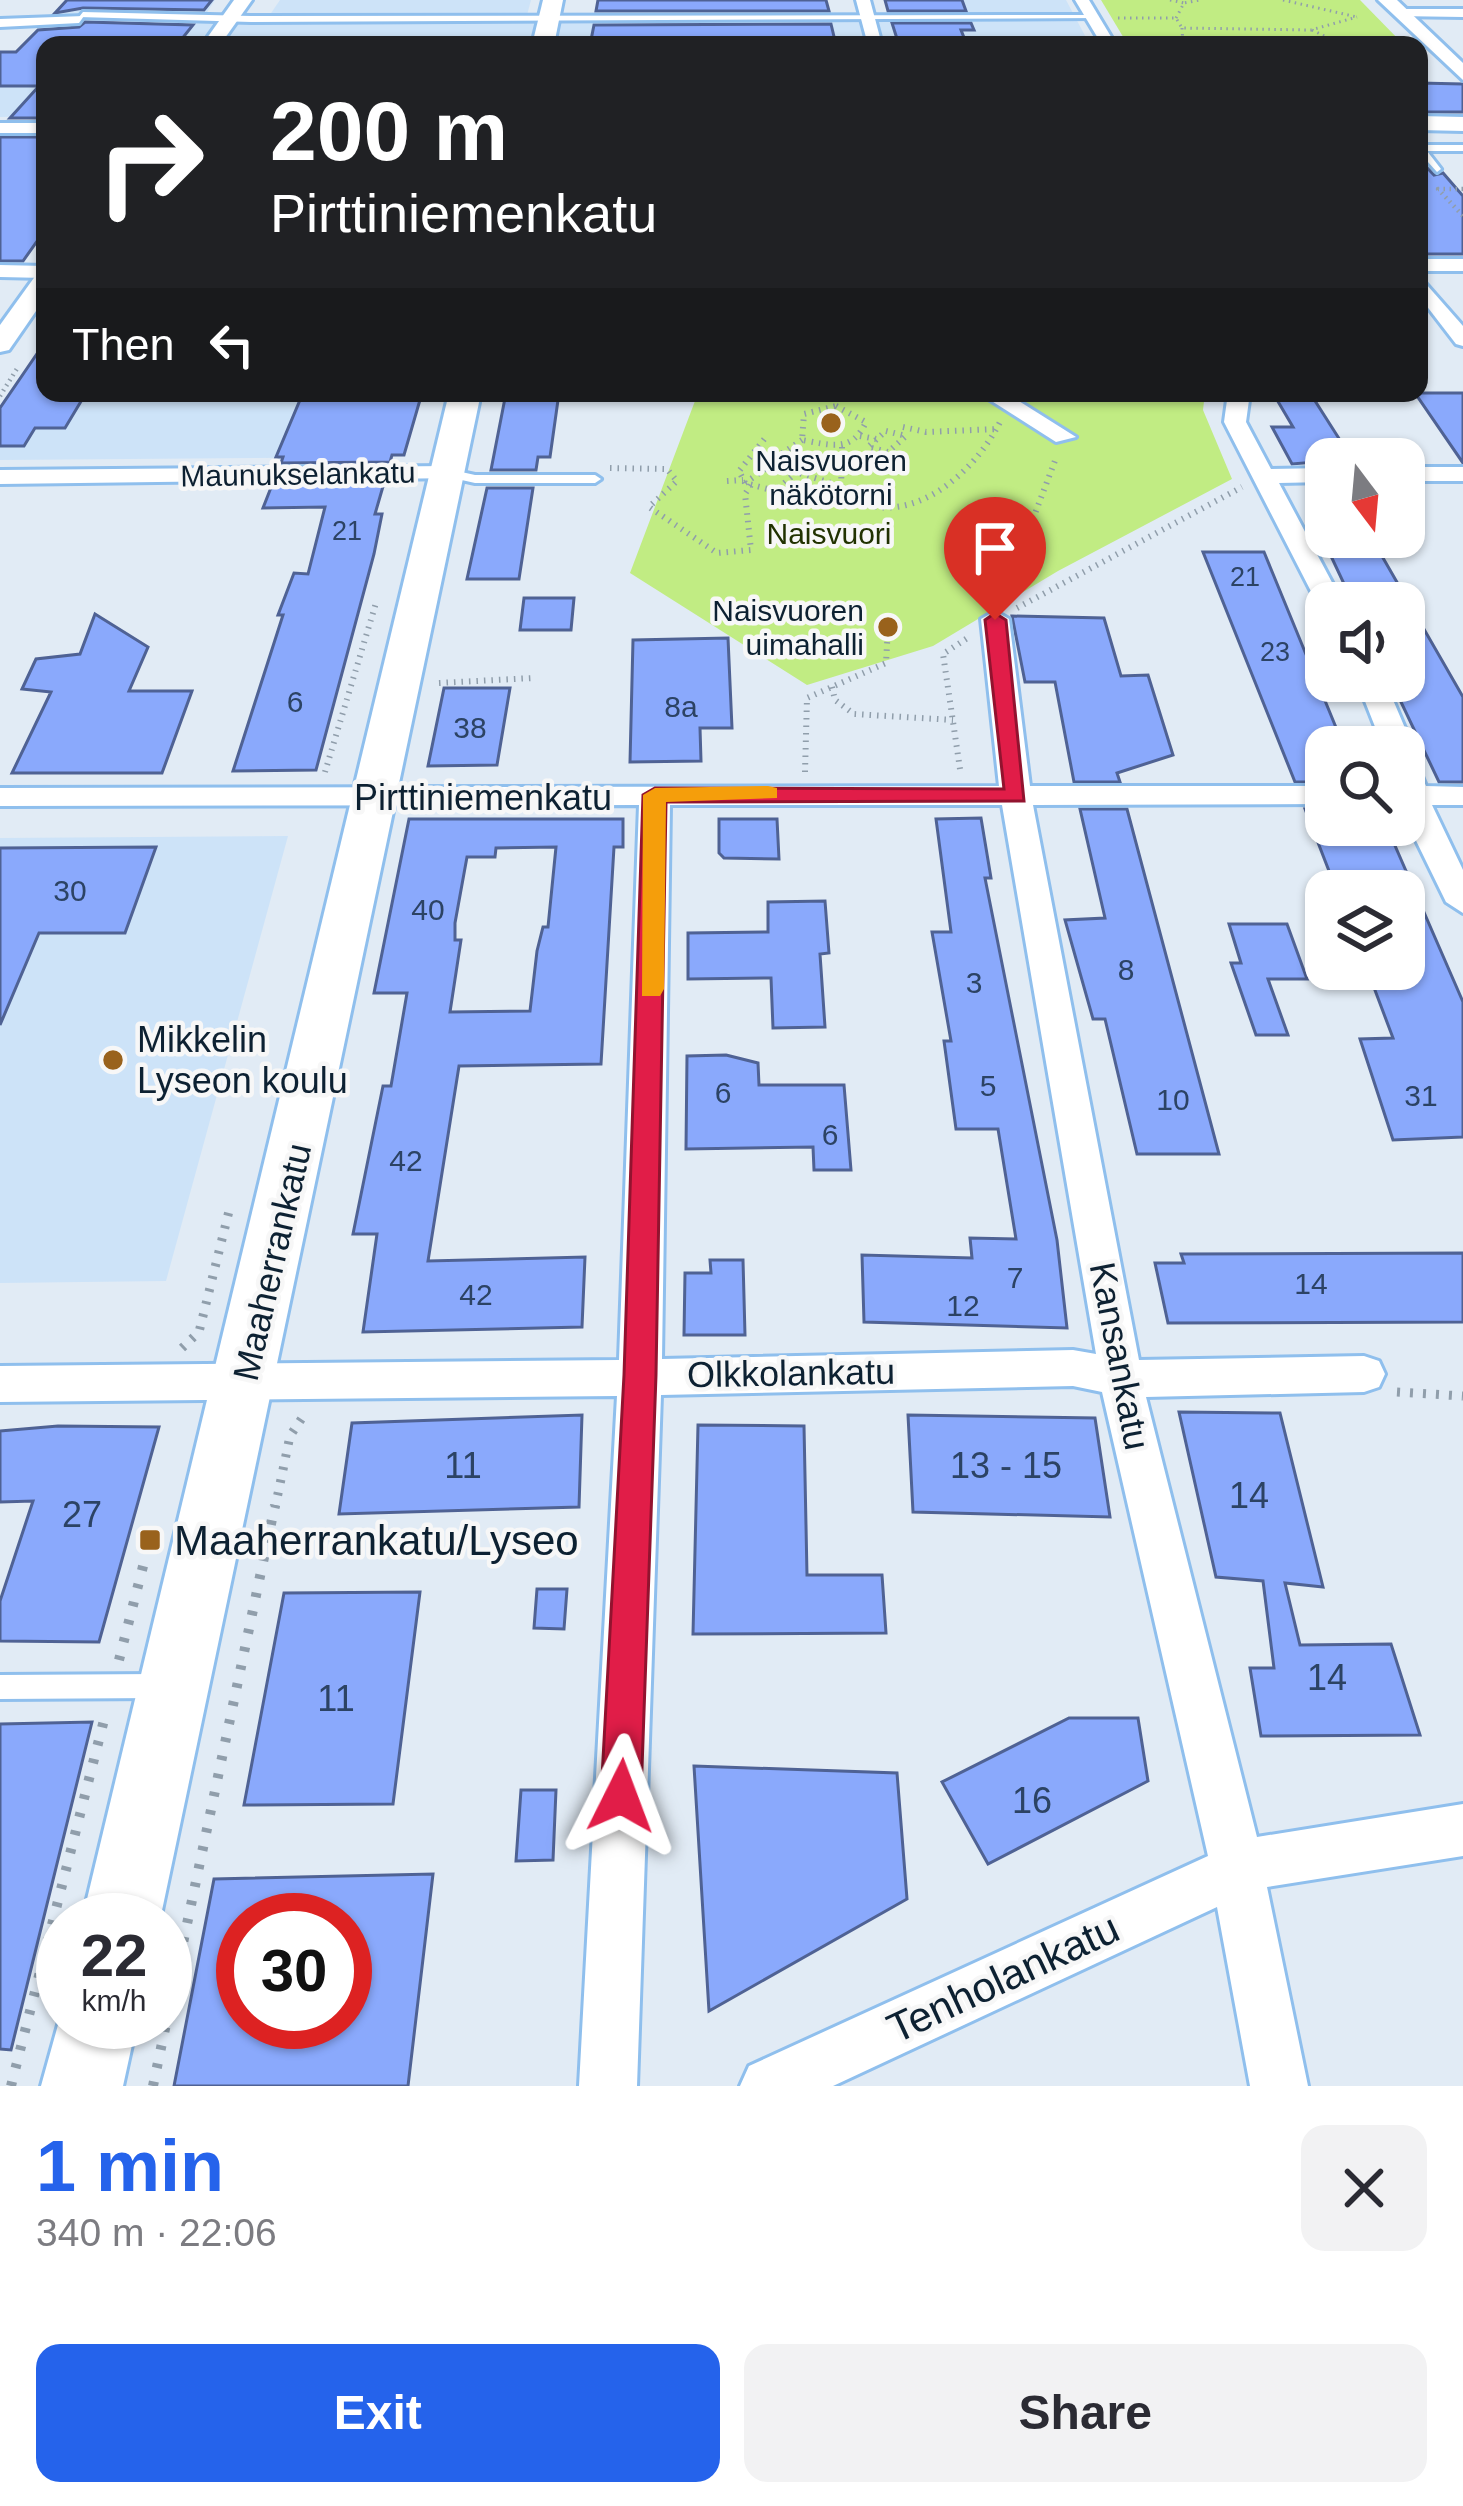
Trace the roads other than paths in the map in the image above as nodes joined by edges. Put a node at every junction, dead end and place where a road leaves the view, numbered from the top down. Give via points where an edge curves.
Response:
1 (243, 0) edge
2 (863, 0) edge
3 (1082, 0) edge
4 (1394, 7) edge
5 (551, 10) edge
6 (1463, 14) edge
7 (81, 17) joint
8 (1093, 18) junction
9 (868, 19) junction
10 (230, 20) junction
11 (0, 23) edge
12 (218, 36) edge
13 (872, 36) edge
14 (1103, 36) edge
15 (1424, 36) edge
16 (1428, 40) edge
17 (1463, 74) edge
18 (1428, 124) edge
19 (1463, 124) edge
20 (0, 128) edge
21 (36, 128) edge
22 (1428, 148) edge
23 (1463, 148) edge
24 (1428, 158) edge
25 (1437, 169) dead end
26 (1463, 265) edge
27 (1428, 266) edge
28 (0, 271) edge
29 (36, 275) edge
30 (36, 290) edge
31 (1428, 294) edge
32 (1463, 340) edge
33 (0, 344) edge
34 (463, 402) edge
35 (1003, 402) edge
36 (1238, 402) edge
37 (1064, 437) road end
38 (448, 473) junction
39 (596, 473) road end
40 (1425, 474) edge
41 (1463, 474) edge
42 (1305, 475) edge
43 (1263, 476) junction
44 (0, 478) edge
45 (1319, 582) edge
46 (995, 620) road end
47 (1425, 789) edge
48 (655, 795) junction
49 (1305, 795) edge
50 (1016, 796) junction
51 (1463, 796) edge
52 (0, 797) edge
53 (376, 797) junction
54 (1425, 823) edge
55 (1463, 902) edge
56 (1364, 1374) road end
57 (640, 1375) junction
58 (1122, 1379) junction
59 (0, 1384) edge
60 (245, 1384) junction
61 (143, 1687) junction
62 (0, 1688) edge
63 (1463, 1830) edge
64 (1237, 1870) junction
65 (124, 1893) edge
66 (91, 2049) edge
67 (82, 2086) edge
68 (608, 2086) edge
69 (769, 2086) edge
70 (1279, 2086) edge

1 - 10 street
2 - 9 street
3 - 8 street
4 - 6 street
4 - 15 street
5 - 9 street
5 - 10 street
7 - 10 street
7 - 11 street
8 - 9 street
8 - 14 street
9 - 13 street
10 - 12 street
16 - 17 street
18 - 19 main road
20 - 21 street
22 - 23 lane
24 - 25 lane
26 - 27 street
28 - 29 street
30 - 33 street
31 - 32 street
34 - 38 main road, Maaherrankatu
35 - 37 street
36 - 43 street via 1235,422
38 - 39 lane, Maunukselankatu
38 - 44 street, Maunukselankatu
38 - 53 main road, Maaherrankatu
40 - 41 street
42 - 43 street
43 - 45 street
46 - 50 street, Kansankatu
47 - 51 street
48 - 50 street, Pirttiniemenkatu
48 - 53 street, Pirttiniemenkatu
48 - 57 street
49 - 50 street, Pirttiniemenkatu
50 - 58 street, Kansankatu
52 - 53 street, Pirttiniemenkatu
53 - 60 main road, Maaherrankatu
54 - 55 street
56 - 58 street, Olkkolankatu
57 - 58 street, Olkkolankatu via 1073,1368
57 - 60 street, Olkkolankatu
57 - 68 street
58 - 64 street, Kansankatu
59 - 60 street, Olkkolankatu
60 - 61 main road, Maaherrankatu
61 - 62 lane
61 - 65 main road, Maaherrankatu
63 - 64 street, Tenholankatu
64 - 69 street, Tenholankatu
64 - 70 street, Kansankatu
66 - 67 main road

